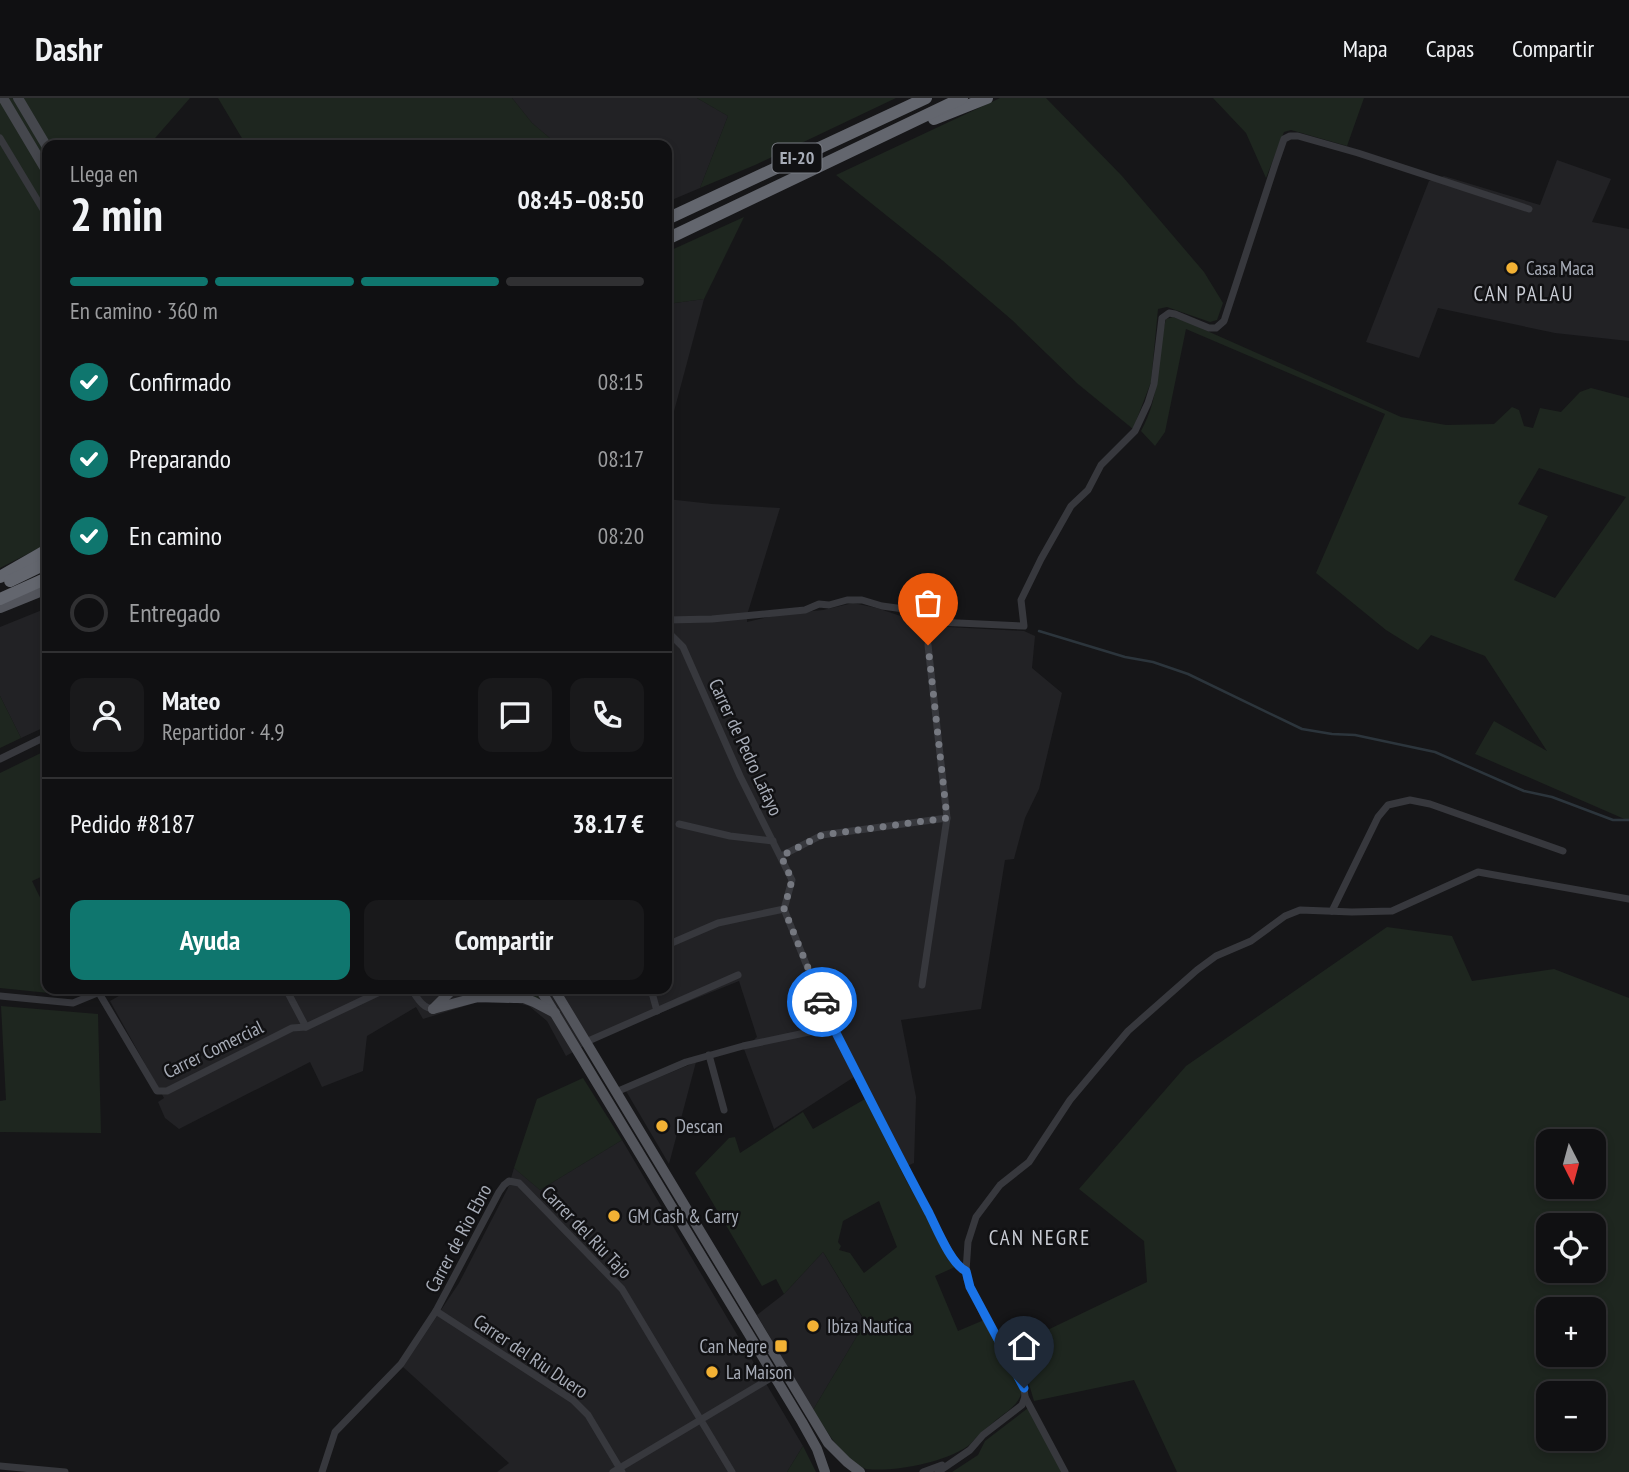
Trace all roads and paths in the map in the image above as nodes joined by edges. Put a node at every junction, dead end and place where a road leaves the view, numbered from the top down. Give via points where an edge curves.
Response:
1 (18, 98) edge
2 (926, 98) edge
3 (962, 98) edge
4 (987, 98) edge
5 (3, 100) edge
6 (881, 137) junction
7 (0, 138) edge
8 (43, 140) edge
9 (42, 164) edge
10 (42, 208) edge
11 (1529, 209) dead end
12 (672, 217) edge
13 (672, 237) edge
14 (42, 553) edge
15 (42, 565) edge
16 (0, 577) edge
17 (42, 580) edge
18 (0, 585) edge
19 (42, 591) edge
20 (0, 599) edge
21 (0, 608) edge
22 (672, 620) edge
23 (672, 636) edge
24 (928, 645) dead end
25 (42, 738) edge
26 (0, 759) edge
27 (947, 818) junction
28 (679, 824) dead end
29 (773, 841) junction
30 (1563, 851) dead end
31 (781, 856) junction
32 (1629, 899) edge
33 (784, 909) junction
34 (1332, 911) junction
35 (672, 943) edge
36 (738, 975) dead end
37 (922, 985) dead end
38 (96, 994) edge
39 (105, 994) edge
40 (289, 994) edge
41 (375, 994) edge
42 (415, 994) edge
43 (448, 994) edge
44 (475, 994) edge
45 (543, 994) edge
46 (559, 994) edge
47 (652, 994) edge
48 (0, 996) edge
49 (478, 997) junction
50 (433, 1009) junction
51 (657, 1011) junction
52 (555, 1013) junction
53 (306, 1027) junction
54 (833, 1027) junction
55 (586, 1042) junction
56 (709, 1055) junction
57 (616, 1091) junction
58 (724, 1110) dead end
59 (509, 1181) joint
60 (966, 1271) junction
61 (436, 1311) junction
62 (774, 1376) junction
63 (1025, 1397) junction
64 (701, 1420) junction
65 (953, 1461) junction
66 (0, 1466) edge
67 (618, 1471) edge
68 (65, 1472) edge
69 (322, 1472) edge
70 (732, 1472) edge
71 (825, 1472) edge
72 (860, 1472) edge
73 (923, 1472) edge
74 (938, 1472) edge
75 (1065, 1472) edge

1 - 8 main road
2 - 12 highway, EI-20
3 - 6 highway, EI-20
4 - 6 highway
5 - 9 main road
6 - 13 highway, EI-20
7 - 10 street
11 - 22 street via 1358,153 1290,136 1284,139 1224,321 1209,328 1175,314 1162,318 1154,384 1144,412 1135,431 1101,465 1088,490 1071,506 1021,600 1024,626 937,622 862,600 805,610
14 - 16 highway
15 - 18 highway
17 - 20 highway
19 - 21 main road
23 - 29 street, Carrer de Pedro Lafayo via 683,647
24 - 27 street
25 - 26 street
27 - 31 street via 822,835
27 - 37 street
28 - 29 street
29 - 31 street, Carrer de Pedro Lafayo
30 - 34 street via 1430,804 1410,800 1388,805
31 - 33 street, Carrer de Pedro Lafayo via 792,880
32 - 34 street via 1478,872 1392,911
33 - 35 street via 719,923
33 - 54 street
34 - 60 street via 1300,910 1251,941 1216,956 1128,1031 1070,1100 1029,1162 986,1201 968,1242
36 - 51 street
38 - 48 street via 73,1003
39 - 53 street, Carrer Comercial via 158,1091 167,1091 292,1028
40 - 53 street
41 - 53 street, Carrer Comercial
42 - 50 street
43 - 50 main road
44 - 49 main road
45 - 52 main road
46 - 55 main road
47 - 51 street
49 - 50 main road
49 - 52 main road via 524,999
51 - 55 street
52 - 62 main road
54 - 56 street
54 - 60 street via 946,1246
55 - 57 main road
56 - 57 street
56 - 58 street
57 - 72 main road via 828,1443
59 - 61 street, Carrer de Rio Ebro
59 - 64 street, Carrer del Riu Tajo via 519,1183 622,1289
60 - 63 street
61 - 67 street, Carrer del Riu Duero via 573,1400 588,1415
61 - 69 street, Carrer de Rio Ebro via 401,1364 335,1432
62 - 64 street
62 - 71 main road via 812,1440
63 - 65 street via 1022,1405
63 - 75 street
64 - 67 street
64 - 70 street, Carrer del Riu Tajo
65 - 73 street
65 - 74 street
66 - 68 street

